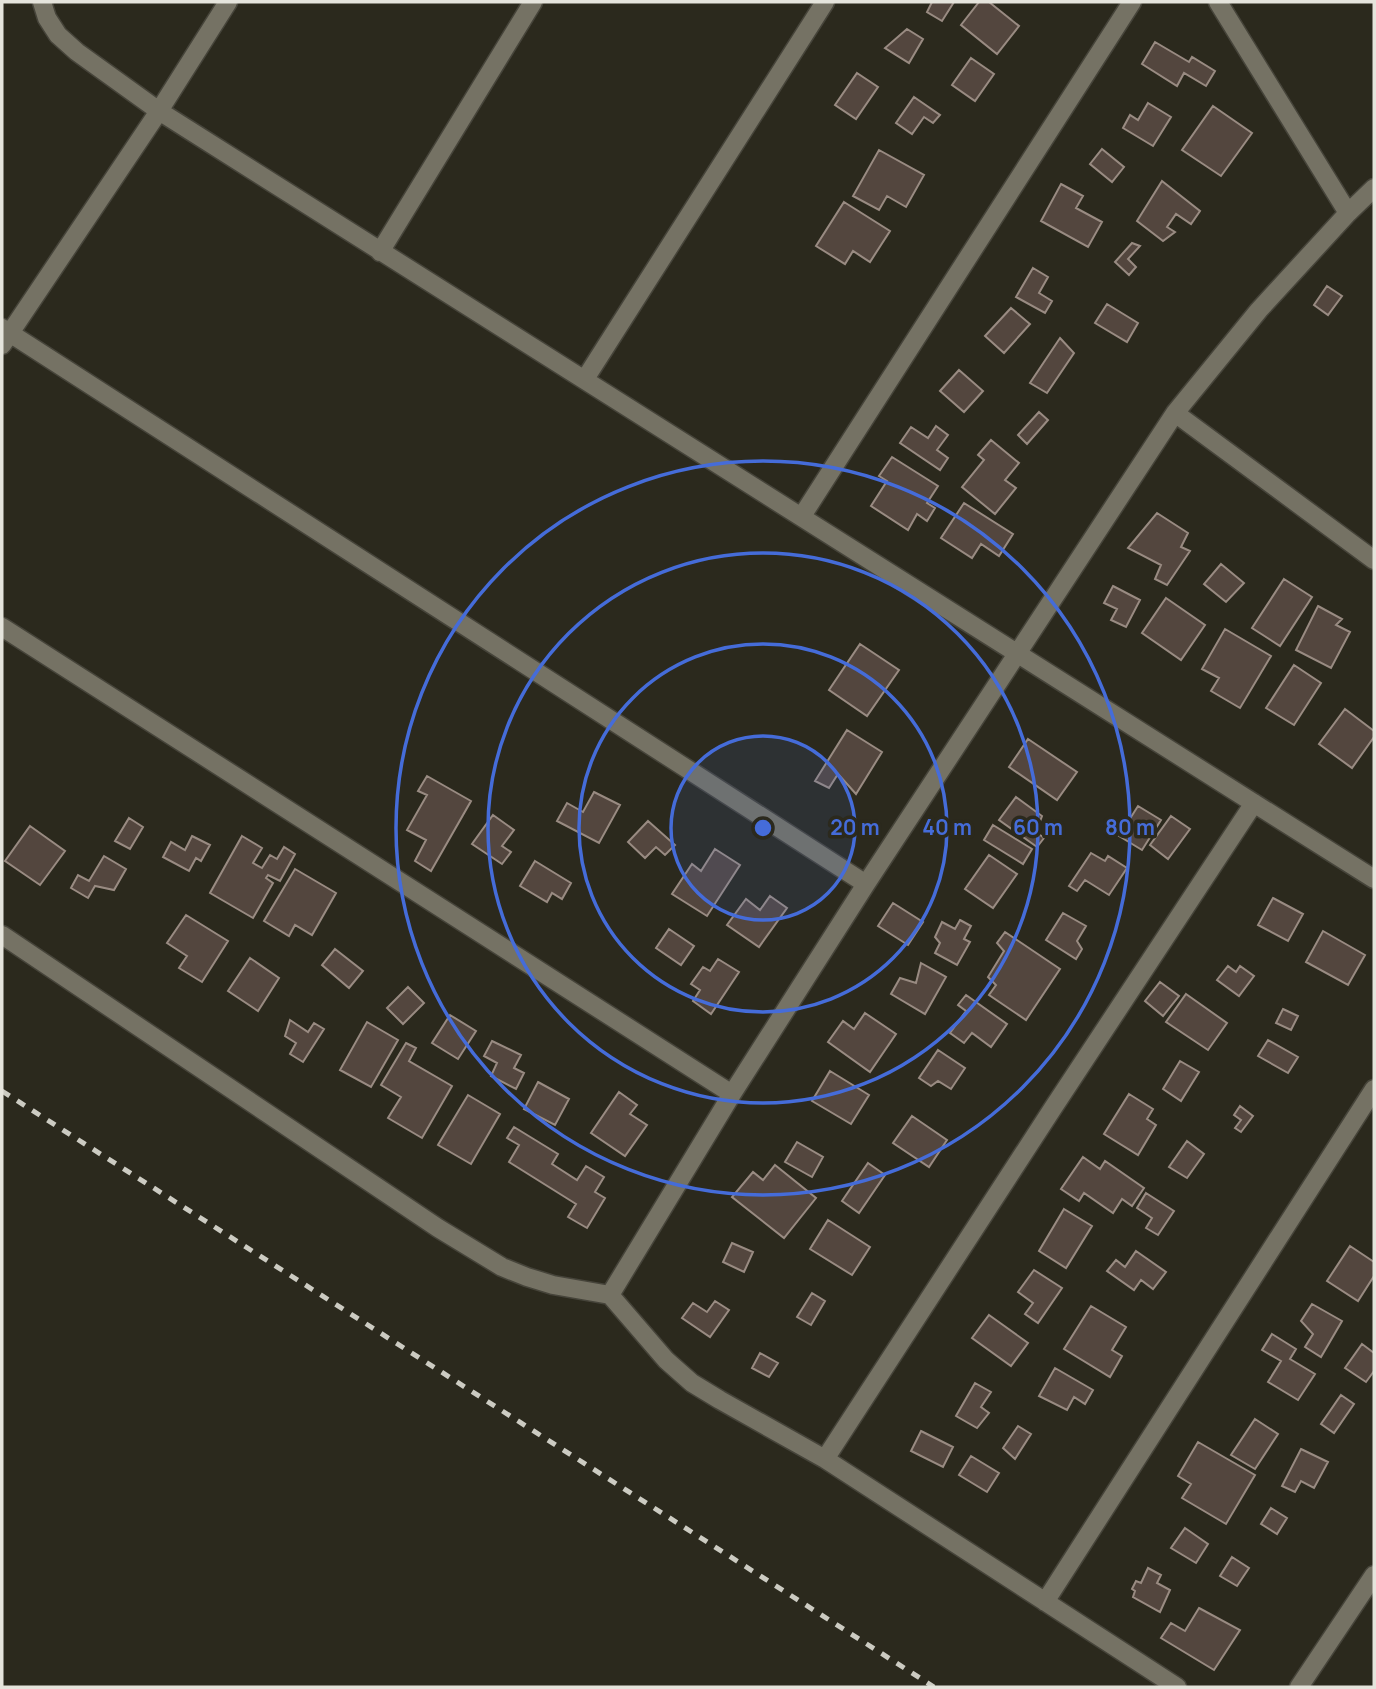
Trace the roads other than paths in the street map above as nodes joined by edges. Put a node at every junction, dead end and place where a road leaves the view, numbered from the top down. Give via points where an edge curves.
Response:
1 (42, 2) edge
2 (228, 2) edge
3 (533, 2) edge
4 (825, 2) edge
5 (1132, 2) edge
6 (1218, 2) edge
7 (159, 111) junction
8 (1374, 188) edge
9 (1348, 213) junction
10 (380, 252) junction
11 (4, 335) edge
12 (585, 379) junction
13 (1175, 413) junction
14 (802, 516) junction
15 (1374, 560) edge
16 (2, 627) edge
17 (1019, 653) junction
18 (1254, 803) junction
19 (1374, 879) edge
20 (866, 884) junction
21 (2, 935) edge
22 (1374, 1089) edge
23 (732, 1094) junction
24 (610, 1295) junction
25 (825, 1459) junction
26 (1374, 1575) edge
27 (1045, 1602) junction
28 (1177, 1687) edge
29 (1299, 1687) edge

1 - 7 street via 58,35
2 - 7 street
3 - 10 street
4 - 12 street
5 - 14 street
6 - 9 street
7 - 10 street
7 - 11 street
8 - 9 street
9 - 13 street via 1259,310
10 - 12 street
11 - 20 street
12 - 14 street
13 - 15 street
13 - 17 street
14 - 17 street
16 - 23 street
17 - 18 street
17 - 20 street
18 - 19 street
18 - 25 street
20 - 23 street
21 - 24 street via 502,1267 553,1285
22 - 27 street
23 - 24 street
24 - 25 street via 692,1383
25 - 27 street
26 - 29 street
27 - 28 street

